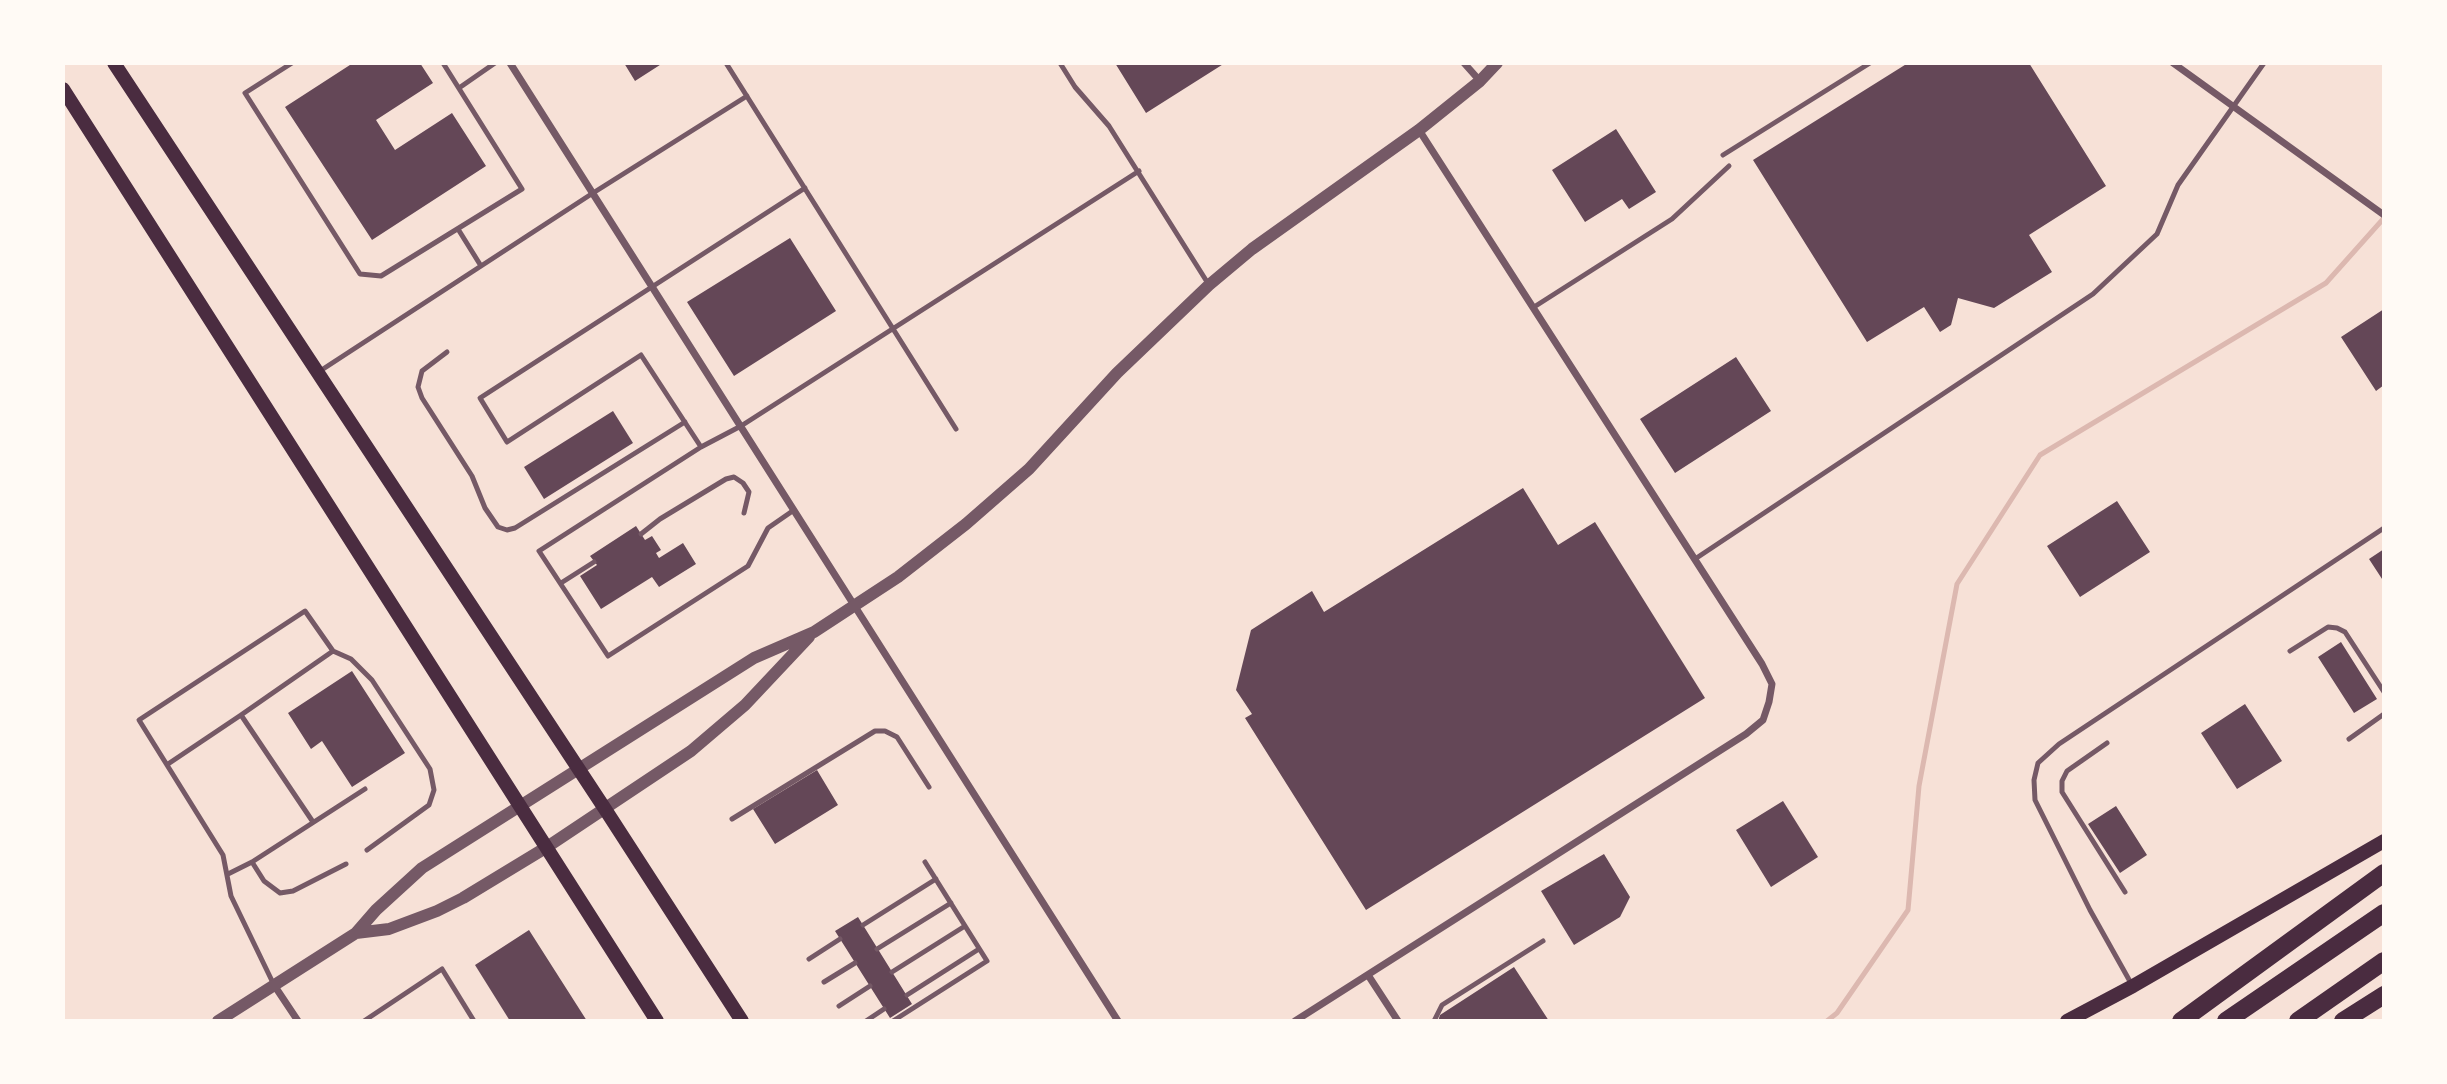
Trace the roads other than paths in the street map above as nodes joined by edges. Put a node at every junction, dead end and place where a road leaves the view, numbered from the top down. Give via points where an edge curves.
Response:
1 (114, 63) edge
2 (292, 63) edge
3 (443, 63) edge
4 (495, 63) edge
5 (510, 63) edge
6 (726, 63) edge
7 (1060, 63) edge
8 (1464, 63) edge
9 (1497, 63) edge
10 (1870, 63) edge
11 (2173, 63) edge
12 (2263, 63) edge
13 (1480, 81) junction
14 (459, 88) junction
15 (63, 89) edge
16 (747, 96) junction
17 (2234, 107) junction
18 (1419, 130) junction
19 (1723, 155) dead end
20 (1729, 166) dead end
21 (1139, 171) junction
22 (805, 188) junction
23 (593, 192) junction
24 (2384, 215) edge
25 (458, 229) junction
26 (481, 266) junction
27 (1209, 285) junction
28 (653, 288) junction
29 (1534, 307) junction
30 (893, 329) junction
31 (447, 352) dead end
32 (317, 373) junction
33 (684, 422) junction
34 (741, 426) junction
35 (956, 429) dead end
36 (701, 447) junction
37 (794, 509) junction
38 (744, 513) dead end
39 (2384, 528) edge
40 (641, 534) dead end
41 (1695, 559) junction
42 (594, 562) dead end
43 (561, 583) junction
44 (855, 605) junction
45 (814, 632) junction
46 (333, 651) junction
47 (2290, 651) dead end
48 (2384, 692) edge
49 (2384, 714) edge
50 (241, 715) junction
51 (2349, 739) dead end
52 (2106, 743) dead end
53 (167, 764) junction
54 (578, 768) junction
55 (929, 787) dead end
56 (365, 789) dead end
57 (521, 805) junction
58 (605, 809) junction
59 (732, 819) dead end
60 (313, 822) junction
61 (2384, 841) edge
62 (547, 847) junction
63 (367, 850) dead end
64 (252, 862) junction
65 (925, 862) dead end
66 (346, 864) dead end
67 (2384, 873) edge
68 (228, 874) junction
69 (936, 879) junction
70 (2126, 892) dead end
71 (951, 903) junction
72 (2384, 913) edge
73 (863, 925) dead end
74 (965, 926) junction
75 (356, 933) junction
76 (840, 939) dead end
77 (1544, 941) dead end
78 (877, 949) dead end
79 (979, 949) junction
80 (809, 959) dead end
81 (2384, 961) edge
82 (855, 963) dead end
83 (892, 972) dead end
84 (1368, 975) junction
85 (824, 982) dead end
86 (274, 985) junction
87 (870, 986) dead end
88 (2133, 986) junction
89 (907, 995) dead end
90 (2384, 995) edge
91 (839, 1006) dead end
92 (884, 1009) dead end
93 (218, 1021) edge
94 (298, 1021) edge
95 (364, 1021) edge
96 (474, 1021) edge
97 (657, 1021) edge
98 (742, 1021) edge
99 (866, 1021) edge
100 (893, 1021) edge
101 (1118, 1021) edge
102 (1295, 1021) edge
103 (1398, 1021) edge
104 (1434, 1021) edge
105 (2067, 1021) edge
106 (2181, 1021) edge
107 (2226, 1021) edge
108 (2298, 1021) edge
109 (2343, 1021) edge

1 - 32 main road
2 - 25 lane via 245,93 360,274 381,276
3 - 14 lane
4 - 14 lane
5 - 23 street
6 - 16 lane
7 - 21 lane
8 - 13 street
9 - 13 street
10 - 19 lane
11 - 17 street
12 - 17 lane
13 - 18 street
14 - 25 lane via 522,189
15 - 57 main road
16 - 22 lane
16 - 23 lane
17 - 24 street
17 - 41 lane via 2178,185 2157,234 2093,295
18 - 27 street
18 - 29 street
20 - 29 lane via 1672,219
21 - 27 lane
21 - 30 lane
22 - 28 lane
22 - 30 lane
23 - 26 lane
23 - 28 street
25 - 26 lane
26 - 32 lane
27 - 44 street via 1117,373 1029,469 956,532
28 - 33 lane via 480,398 507,442 641,355
28 - 34 street
29 - 41 street
30 - 34 lane
30 - 35 lane
31 - 33 lane via 422,371 418,387 485,508 498,527 507,530
32 - 54 main road
33 - 36 lane
34 - 36 lane
34 - 37 street
36 - 43 lane via 539,551
37 - 43 lane via 768,528 748,566 608,656
37 - 44 street
38 - 40 lane via 749,492 734,477
39 - 88 lane via 2059,744 2038,763 2035,800
41 - 84 street via 1772,684 1763,720
42 - 43 lane
44 - 45 street
44 - 101 street
45 - 54 street via 754,659
45 - 58 street via 745,705 700,743
46 - 50 lane
46 - 53 lane via 305,611 139,720
46 - 63 lane via 351,659 372,680 430,769 434,790 429,805
47 - 48 lane via 2328,627 2337,628
49 - 51 lane
50 - 53 lane
50 - 60 lane
52 - 70 lane via 2067,771 2062,792
53 - 68 lane via 213,835
54 - 57 street
54 - 58 main road
55 - 59 lane via 897,737 875,731
56 - 60 lane
57 - 62 main road
57 - 75 street via 422,868
58 - 62 street
58 - 98 main road
60 - 64 lane
61 - 88 main road
62 - 75 street via 437,911 389,929
62 - 97 main road
64 - 66 lane via 264,881 280,893
64 - 68 lane
65 - 69 lane
67 - 106 highway
68 - 86 lane via 231,896
69 - 71 lane
69 - 73 lane
71 - 74 lane
71 - 78 lane
72 - 107 highway
74 - 79 lane
74 - 83 lane
75 - 86 street
76 - 80 lane
77 - 104 lane via 1441,1005
79 - 89 lane
79 - 100 lane via 987,961
81 - 108 highway
82 - 85 lane
84 - 102 street
84 - 103 street
86 - 93 street
86 - 94 street
87 - 91 lane
88 - 105 main road
90 - 109 highway
92 - 99 lane
95 - 96 lane via 442,969

